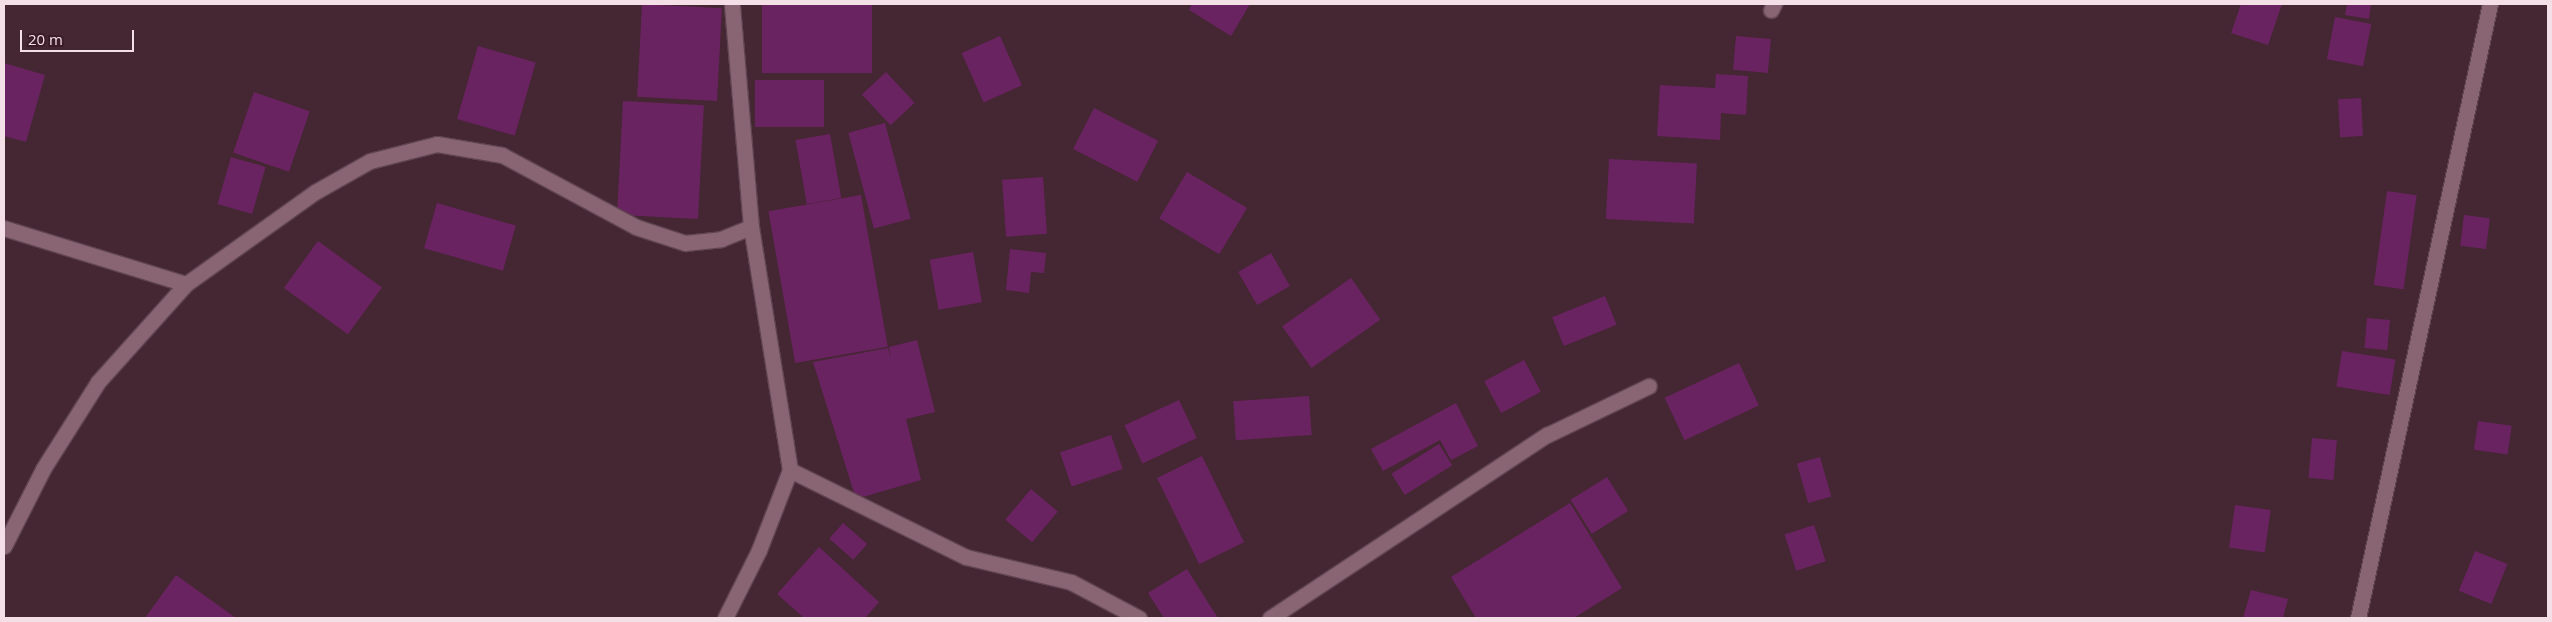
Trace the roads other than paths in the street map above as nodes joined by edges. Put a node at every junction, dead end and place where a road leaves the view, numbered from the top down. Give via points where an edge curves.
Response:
1 (732, 4) edge
2 (2490, 4) edge
3 (751, 227) junction
4 (4, 228) edge
5 (186, 284) junction
6 (1649, 386) dead end
7 (790, 470) junction
8 (4, 546) edge
9 (725, 618) edge
10 (1139, 618) edge
11 (1270, 618) edge
12 (2358, 618) edge

1 - 3 street
2 - 12 street
3 - 5 street via 721,239 685,243 636,227 502,155 437,144 370,161 315,192
3 - 7 street
4 - 5 street
5 - 8 street via 98,382 43,469
6 - 11 street via 1547,435
7 - 9 street via 759,550
7 - 10 street via 966,557 1071,582

